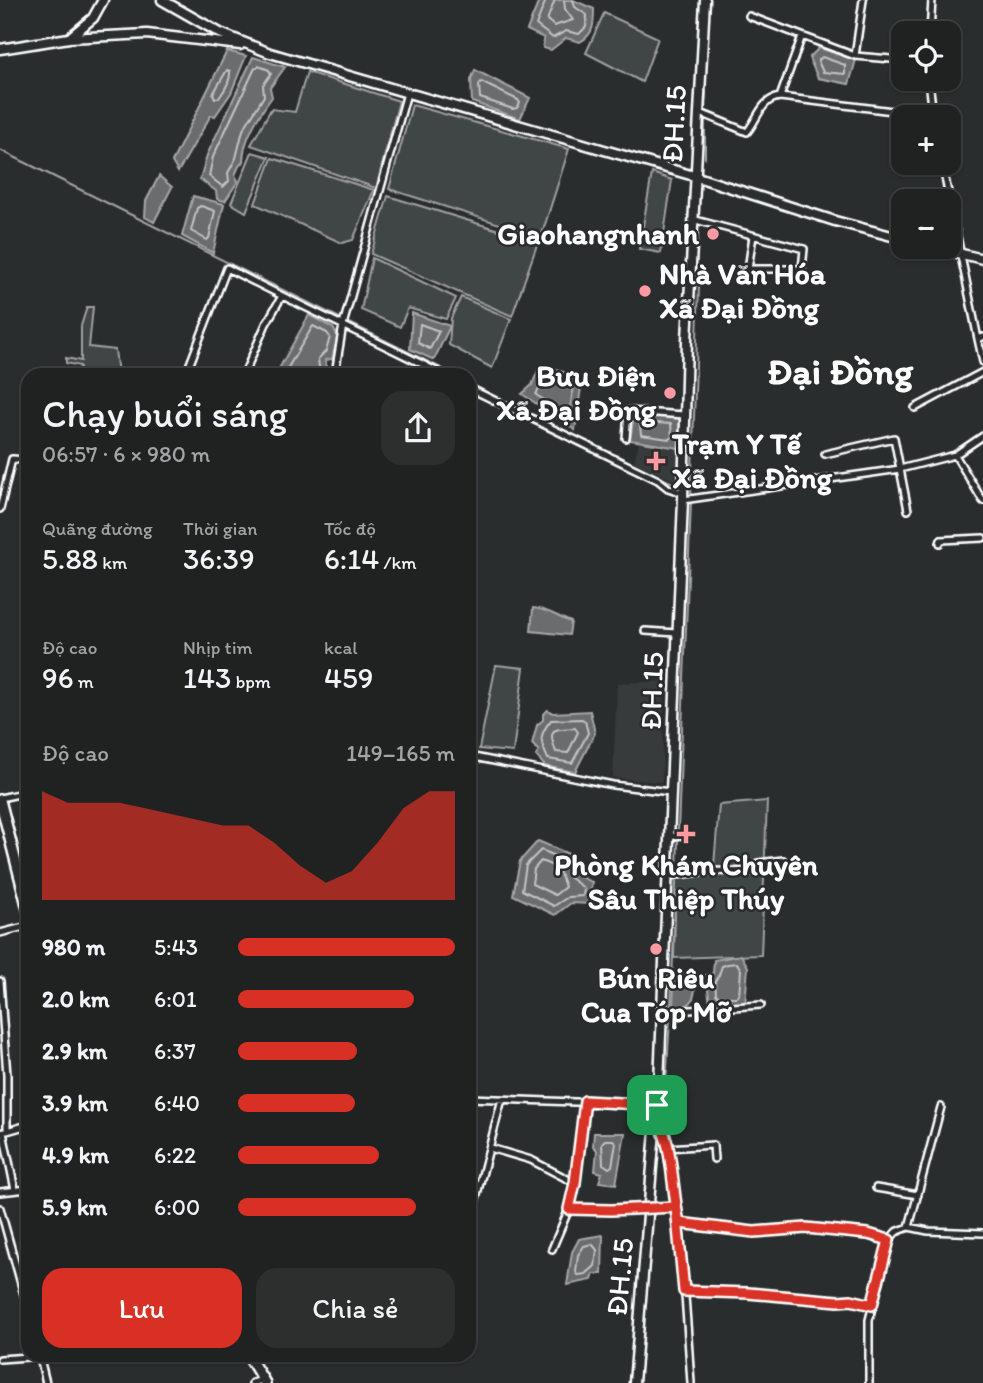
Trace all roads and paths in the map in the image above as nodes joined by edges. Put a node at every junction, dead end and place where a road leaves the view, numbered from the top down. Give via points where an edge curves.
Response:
1 (103, 0) edge
2 (162, 0) edge
3 (705, 0) edge
4 (863, 0) edge
5 (932, 0) edge
6 (749, 16) dead end
7 (931, 21) edge
8 (802, 36) junction
9 (69, 38) junction
10 (252, 47) junction
11 (0, 49) edge
12 (855, 56) junction
13 (891, 59) edge
14 (407, 93) junction
15 (780, 97) junction
16 (698, 112) junction
17 (891, 112) edge
18 (694, 176) junction
19 (692, 219) junction
20 (753, 236) junction
21 (891, 236) edge
22 (961, 254) edge
23 (961, 258) edge
24 (983, 261) edge
25 (282, 296) junction
26 (343, 325) junction
27 (981, 338) edge
28 (983, 362) edge
29 (188, 368) edge
30 (247, 368) edge
31 (336, 368) edge
32 (430, 368) edge
33 (983, 372) edge
34 (476, 391) edge
35 (915, 408) dead end
36 (684, 415) junction
37 (983, 436) edge
38 (626, 438) dead end
39 (825, 454) dead end
40 (955, 455) junction
41 (21, 460) edge
42 (900, 469) junction
43 (683, 496) junction
44 (983, 501) edge
45 (0, 509) edge
46 (908, 510) dead end
47 (983, 538) edge
48 (940, 543) dead end
49 (645, 631) dead end
50 (677, 633) junction
51 (476, 757) edge
52 (670, 792) junction
53 (21, 794) edge
54 (0, 799) edge
55 (682, 835) dead end
56 (669, 836) junction
57 (783, 860) dead end
58 (668, 876) junction
59 (21, 882) edge
60 (21, 928) edge
61 (0, 933) edge
62 (0, 981) edge
63 (761, 1005) dead end
64 (662, 1012) junction
65 (3, 1058) edge
66 (476, 1098) edge
67 (502, 1099) junction
68 (585, 1101) junction
69 (941, 1107) dead end
70 (657, 1110) junction
71 (21, 1127) edge
72 (3, 1132) edge
73 (668, 1147) junction
74 (490, 1148) junction
75 (715, 1159) dead end
76 (575, 1183) junction
77 (876, 1188) dead end
78 (15, 1190) junction
79 (21, 1190) edge
80 (0, 1192) edge
81 (918, 1195) junction
82 (476, 1200) edge
83 (649, 1207) junction
84 (676, 1207) junction
85 (0, 1208) edge
86 (569, 1209) junction
87 (679, 1223) junction
88 (909, 1227) junction
89 (983, 1233) edge
90 (889, 1240) junction
91 (552, 1250) dead end
92 (21, 1284) edge
93 (684, 1291) junction
94 (872, 1305) junction
95 (21, 1357) edge
96 (0, 1359) edge
97 (41, 1362) edge
98 (252, 1362) edge
99 (264, 1382) edge
100 (46, 1383) edge
101 (252, 1383) edge
102 (634, 1383) edge
103 (691, 1383) edge
104 (869, 1383) edge

1 - 9 main road via 93,18
2 - 10 main road
3 - 16 main road, ĐH.15 / ĐH.15
4 - 12 street
5 - 7 street
6 - 8 street
8 - 12 street
8 - 15 street
9 - 10 main road via 147,34
9 - 11 main road
10 - 14 main road
12 - 13 street
14 - 18 main road
14 - 26 street
15 - 16 street via 765,103 747,132
15 - 17 street
16 - 18 main road, ĐH.15 / ĐH.15
18 - 19 main road, ĐH.15 / ĐH.15
18 - 21 main road
19 - 20 street
19 - 36 main road, ĐH.15 / ĐH.15
20 - 20 street via 804,249 802,269 748,268
22 - 24 main road
23 - 27 street
25 - 26 street
25 - 29 street via 227,268
25 - 30 street
26 - 31 street
26 - 32 street
27 - 28 street
33 - 35 street
34 - 43 street
36 - 38 street via 628,411
36 - 43 main road, ĐH.15 / ĐH.15
37 - 40 street
39 - 42 street via 894,438
40 - 42 street
40 - 44 street
41 - 45 street via 12,459
42 - 43 street
42 - 46 street
43 - 50 main road, ĐH.15 / ĐH.15
47 - 48 street
49 - 50 street
50 - 52 main road, ĐH.15 / ĐH.15 via 668,735
51 - 52 street
52 - 56 main road, ĐH.15 / ĐH.15
53 - 54 street
54 - 59 main road
55 - 56 street
56 - 58 main road, ĐH.15 / ĐH.15
57 - 58 street via 758,863 757,872
58 - 64 main road, ĐH.15 / ĐH.15
60 - 61 street
62 - 65 street
63 - 64 street
64 - 70 main road, ĐH.15 / ĐH.15
65 - 72 street
66 - 67 street
67 - 68 street
67 - 74 street
68 - 70 street
68 - 76 street
69 - 81 street
70 - 73 street
70 - 83 main road, ĐH.15 / ĐH.15
71 - 72 street
72 - 78 street
73 - 75 street via 713,1144
73 - 84 street
74 - 76 street via 531,1160
74 - 82 street
76 - 86 street
77 - 81 street
78 - 79 street
78 - 80 street
81 - 88 street
83 - 84 street
83 - 86 street
83 - 102 main road, ĐH.15 / ĐH.15
84 - 87 street
85 - 92 street
86 - 91 street
87 - 90 street via 754,1232 806,1228
87 - 93 street
88 - 89 street
88 - 90 street
90 - 94 street
93 - 94 street
93 - 103 street
94 - 104 street
95 - 96 street
97 - 100 street
98 - 99 main road
99 - 101 street

